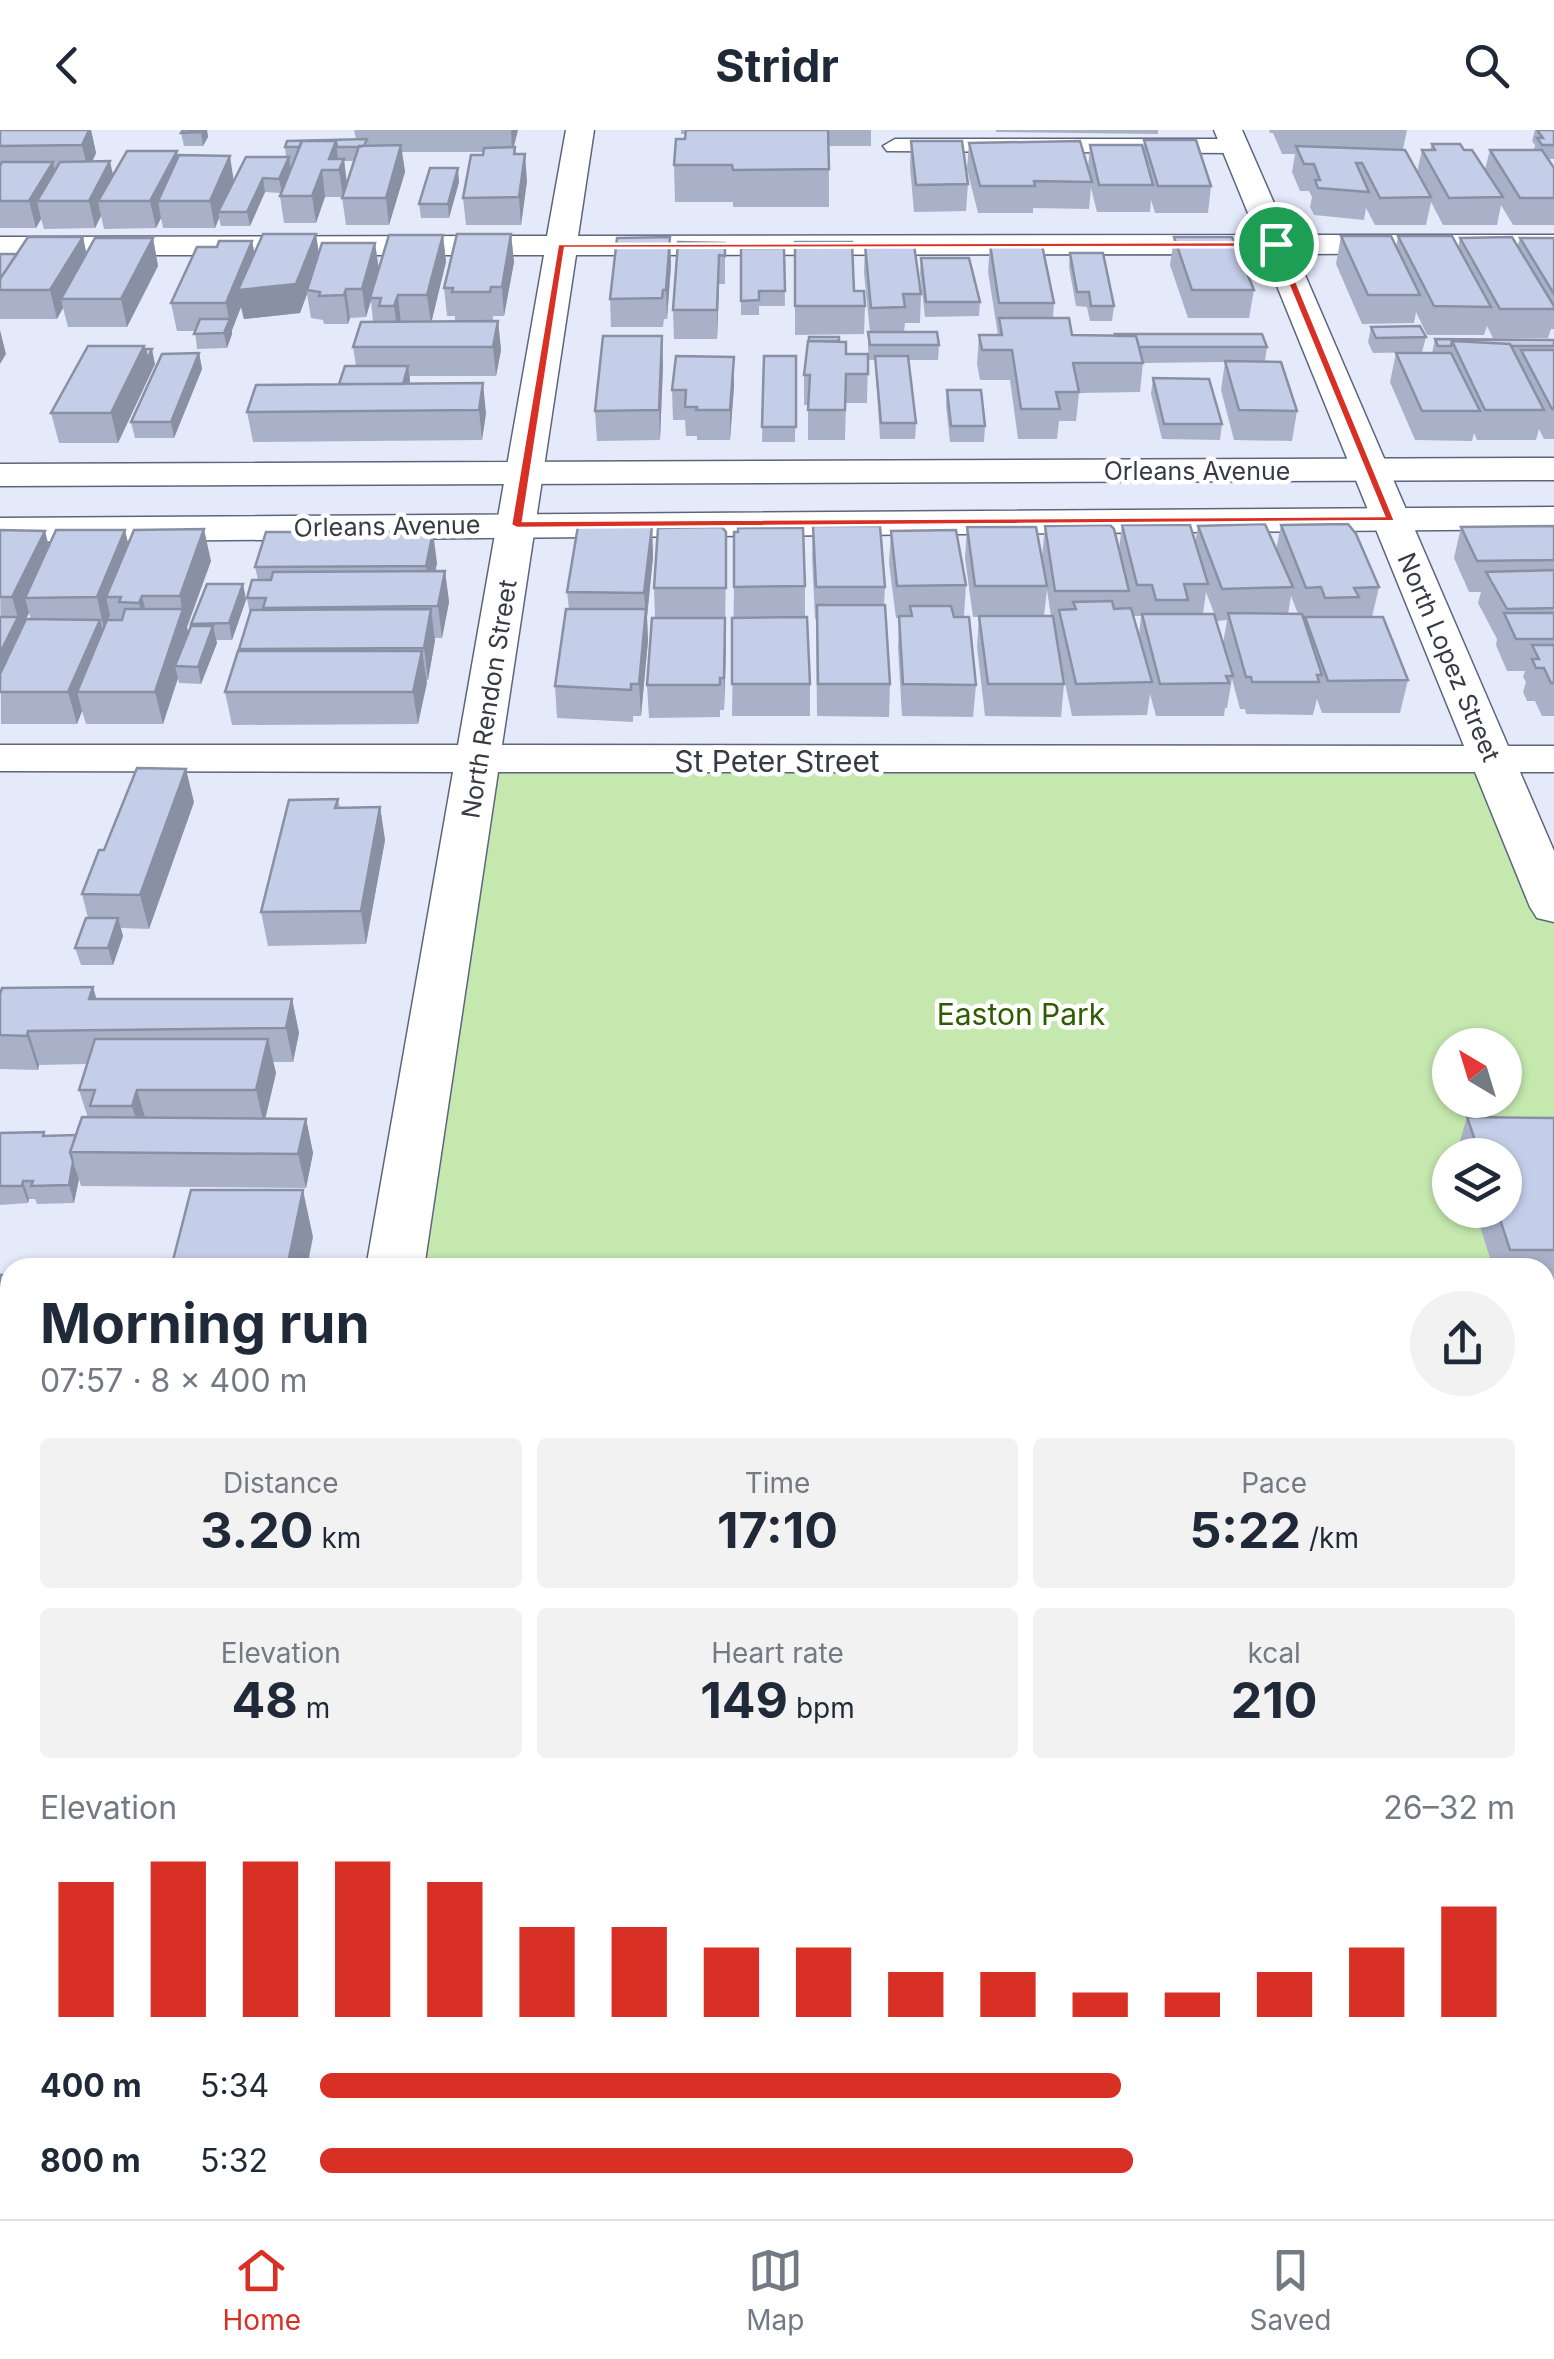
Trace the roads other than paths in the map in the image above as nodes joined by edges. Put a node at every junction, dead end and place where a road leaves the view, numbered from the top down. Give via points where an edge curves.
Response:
1 (580, 130) edge
2 (1232, 138) edge
3 (896, 146) dead end
4 (1276, 244) junction
5 (1554, 244) edge
6 (0, 246) edge
7 (561, 246) junction
8 (1554, 469) edge
9 (1371, 470) junction
10 (525, 473) junction
11 (0, 475) edge
12 (1554, 518) edge
13 (1391, 519) junction
14 (517, 525) junction
15 (0, 530) edge
16 (0, 758) edge
17 (1493, 759) junction
18 (1554, 759) edge
19 (480, 761) junction
20 (1554, 907) edge
21 (397, 1258) edge

1 - 7 street, North Rendon Street
2 - 3 lane
2 - 4 street, North Lopez Street
4 - 5 street
4 - 7 street
4 - 9 street, North Lopez Street
6 - 7 street
7 - 10 street, North Rendon Street
8 - 9 street, Orleans Avenue
9 - 10 street, Orleans Avenue
9 - 13 street, North Lopez Street
10 - 11 street, Orleans Avenue
10 - 14 street, North Rendon Street
12 - 13 street, Orleans Avenue
13 - 14 street, Orleans Avenue
13 - 17 street, North Lopez Street
14 - 15 street, Orleans Avenue
14 - 19 street, North Rendon Street
16 - 19 street, St Peter Street
17 - 18 street, St Peter Street
17 - 19 street, St Peter Street
17 - 20 street, North Lopez Street
19 - 21 street, North Rendon Street

